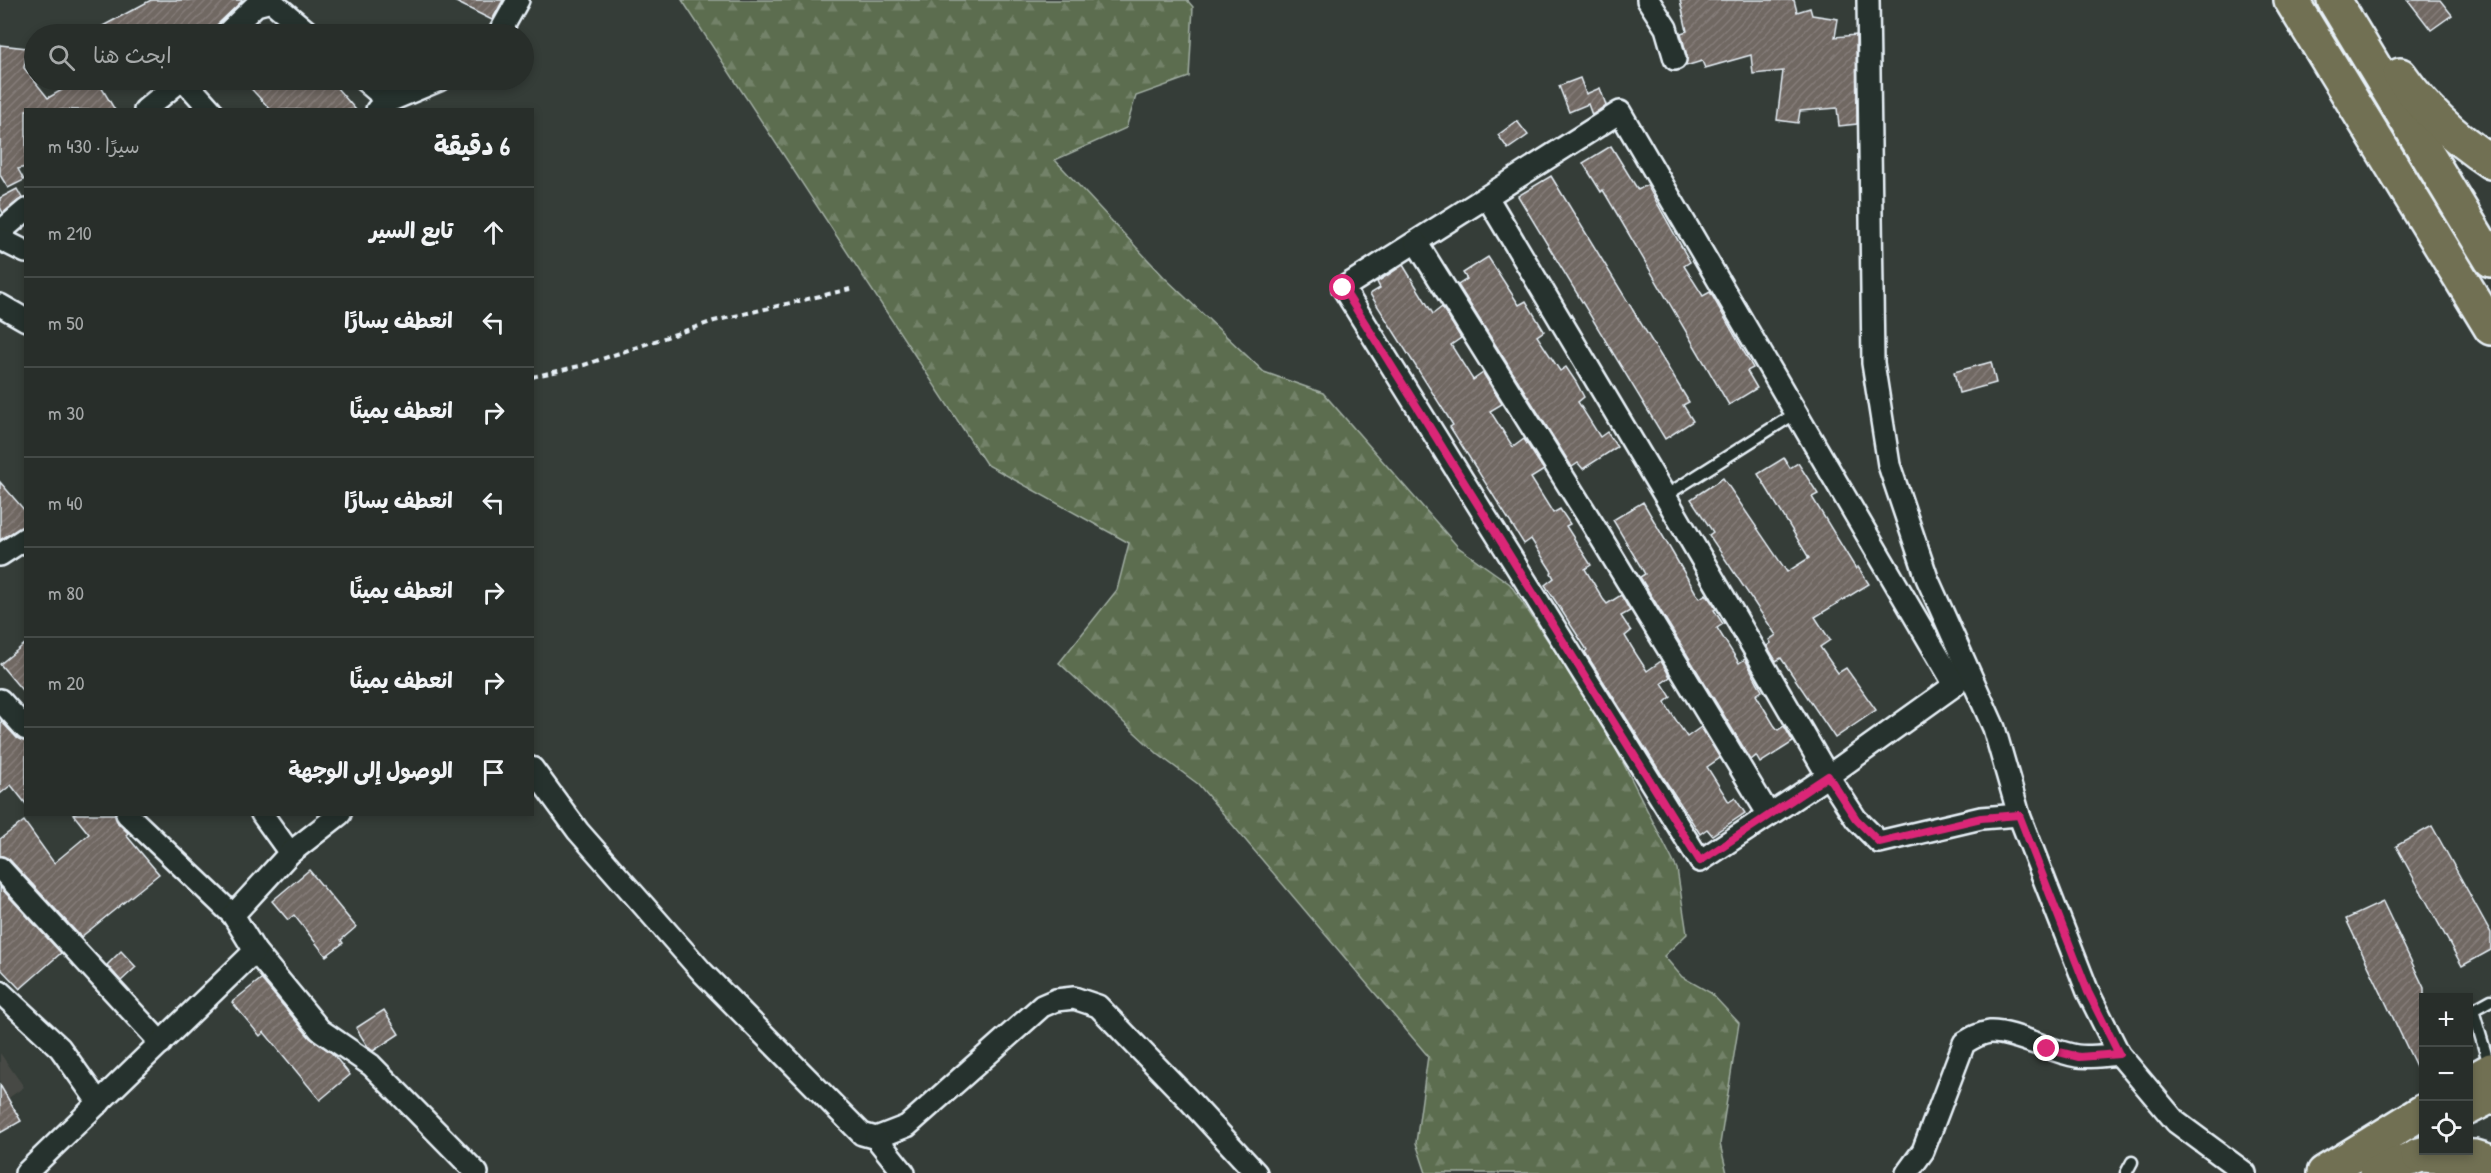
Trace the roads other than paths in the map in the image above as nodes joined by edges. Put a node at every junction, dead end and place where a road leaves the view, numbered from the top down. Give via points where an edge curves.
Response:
1 (518, 0) edge
2 (1648, 0) edge
3 (1868, 0) edge
4 (2291, 0) edge
5 (2341, 12) edge
6 (236, 24) edge
7 (298, 24) edge
8 (505, 24) edge
9 (1676, 59) dead end
10 (170, 90) edge
11 (192, 90) edge
12 (376, 90) edge
13 (417, 90) edge
14 (381, 106) edge
15 (147, 108) edge
16 (209, 108) edge
17 (2491, 162) edge
18 (1487, 197) junction
19 (24, 212) edge
20 (0, 232) edge
21 (0, 239) edge
22 (1416, 242) junction
23 (24, 251) edge
24 (2491, 260) edge
25 (0, 305) edge
26 (24, 319) edge
27 (2491, 328) edge
28 (1796, 413) junction
29 (1665, 496) junction
30 (24, 539) edge
31 (0, 555) edge
32 (0, 700) edge
33 (24, 727) edge
34 (534, 771) edge
35 (1828, 776) junction
36 (1769, 815) junction
37 (2019, 815) junction
38 (129, 816) edge
39 (263, 816) edge
40 (337, 816) edge
41 (290, 853) junction
42 (0, 868) edge
43 (233, 915) junction
44 (255, 951) junction
45 (0, 992) edge
46 (2491, 1000) edge
47 (161, 1043) junction
48 (2119, 1054) junction
49 (2491, 1070) edge
50 (2473, 1081) edge
51 (2491, 1095) edge
52 (99, 1103) junction
53 (2473, 1106) edge
54 (2419, 1115) edge
55 (876, 1138) junction
56 (2491, 1144) edge
57 (2419, 1146) edge
58 (2473, 1146) edge
59 (2467, 1155) edge
60 (2132, 1162) dead end
61 (2491, 1162) edge
62 (2365, 1164) edge
63 (26, 1173) edge
64 (477, 1173) edge
65 (904, 1173) edge
66 (1256, 1173) edge
67 (1907, 1173) edge
68 (2126, 1173) edge
69 (2246, 1173) edge
70 (2324, 1173) edge

1 - 8 street
2 - 9 street via 1666,28
3 - 37 street via 1873,363 1889,465 1927,578 1994,728
4 - 27 highway
5 - 17 highway via 2440,123 2465,146
5 - 24 highway
6 - 7 street via 256,5 271,1
10 - 15 street
11 - 16 street
12 - 14 street
13 - 14 street
18 - 22 street
18 - 28 street via 1620,112
18 - 29 street
19 - 20 street
21 - 23 street
22 - 36 street
22 - 36 street via 1343,288 1700,861
25 - 26 street
28 - 29 lane
28 - 35 street via 1955,685
29 - 35 street
30 - 31 street
32 - 33 street
34 - 55 street via 578,831 703,973 862,1134
35 - 36 street
35 - 37 street via 1856,819 1879,842 1981,818
37 - 48 street via 2088,992
38 - 43 street
39 - 41 street
40 - 41 street
41 - 43 street
42 - 47 street
43 - 44 street
44 - 47 street
44 - 64 street via 320,1030 371,1065
45 - 52 street via 60,1048
46 - 49 lane via 2473,1010
47 - 52 street
48 - 67 street via 2079,1057 1992,1032 1977,1035 1964,1043 1923,1151
48 - 69 street via 2176,1122
49 - 50 highway
51 - 53 highway
52 - 63 street
54 - 62 highway
55 - 65 street
55 - 66 street via 907,1125 1042,1006 1074,998 1098,1006
56 - 58 highway
57 - 62 highway
59 - 61 highway
60 - 68 lane
62 - 70 highway

